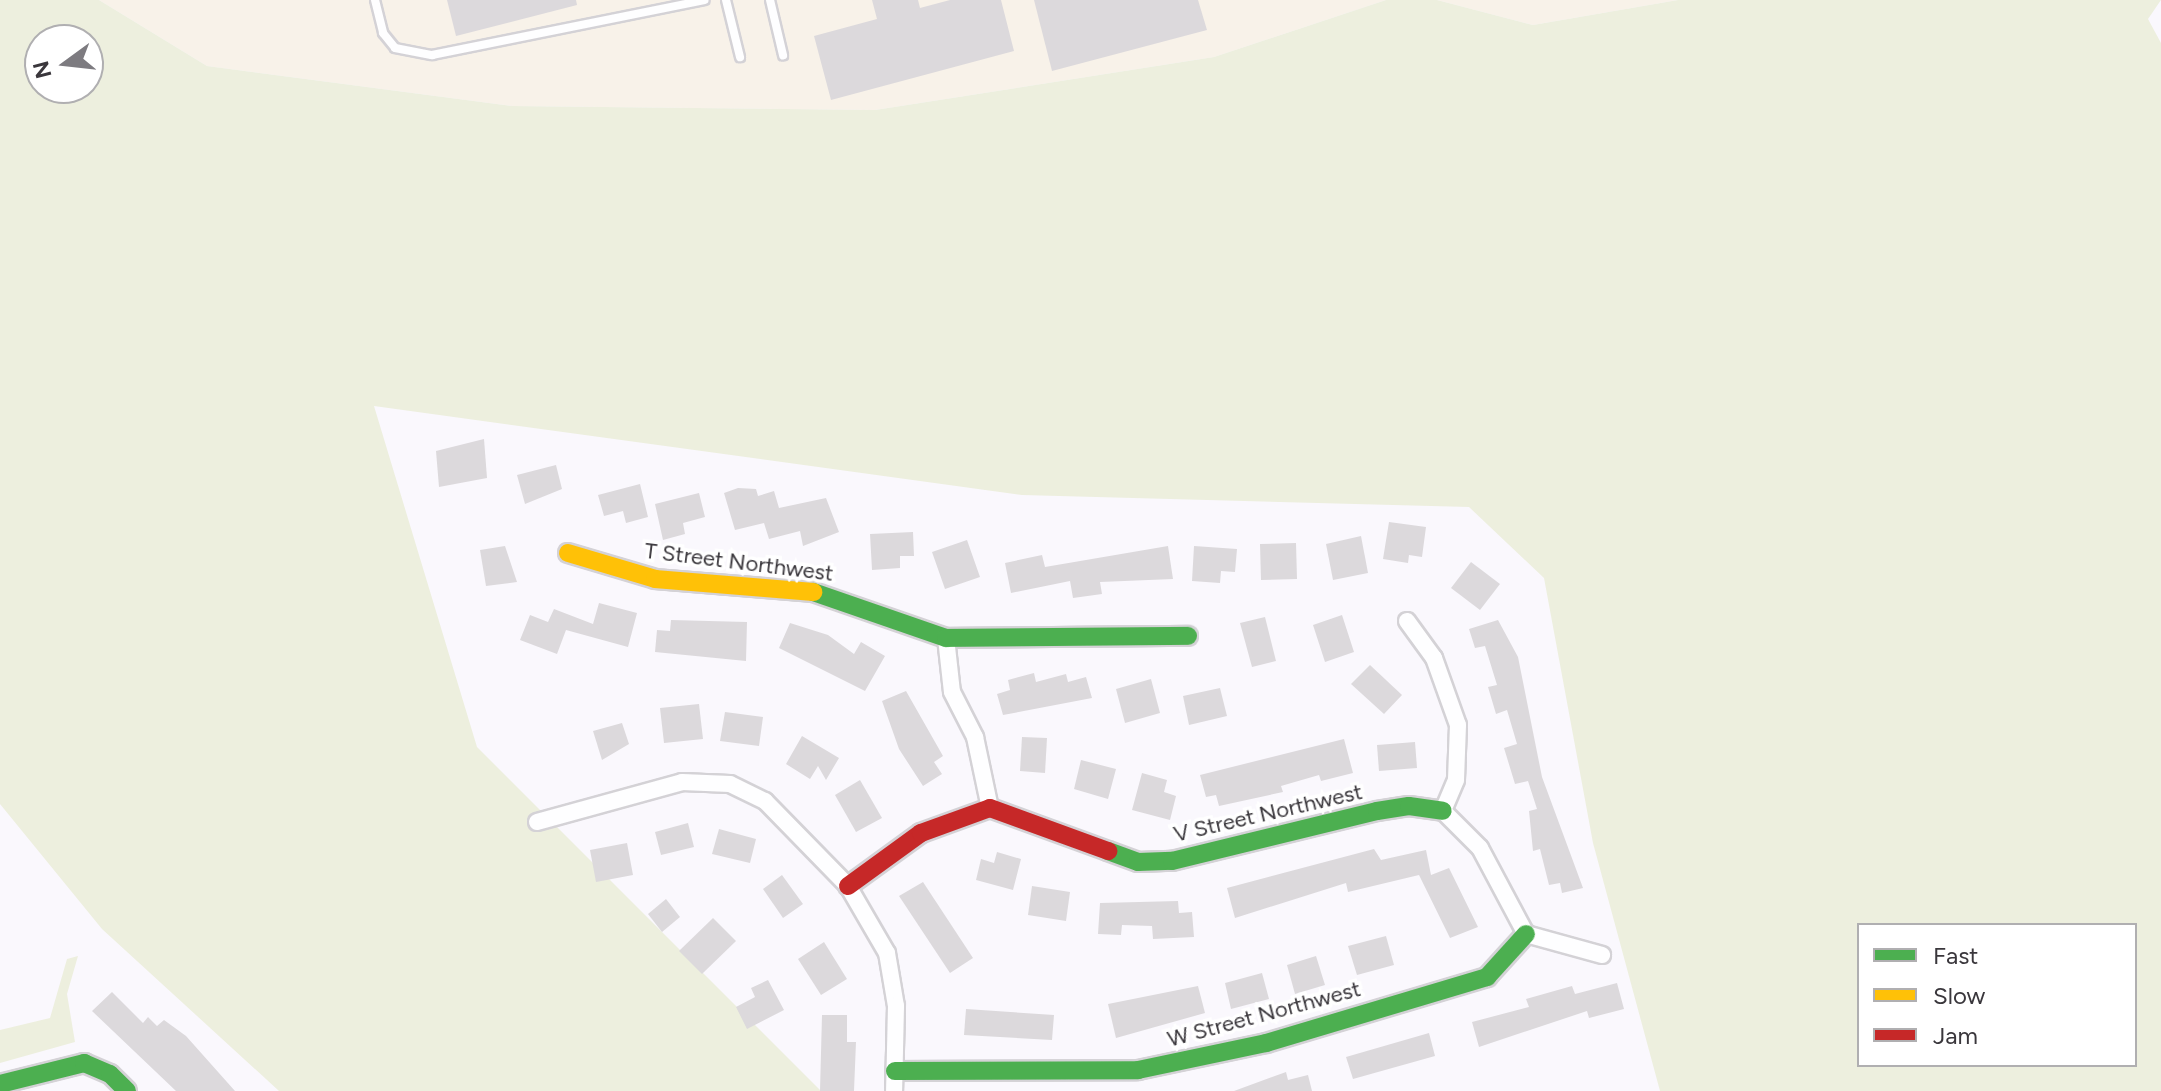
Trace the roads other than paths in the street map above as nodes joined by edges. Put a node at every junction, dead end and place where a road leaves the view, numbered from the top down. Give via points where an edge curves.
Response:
1 (375, 0) edge
2 (705, 0) edge
3 (726, 0) edge
4 (770, 0) edge
5 (783, 55) dead end
6 (740, 57) dead end
7 (568, 553) dead end
8 (1407, 621) dead end
9 (1188, 636) dead end
10 (946, 638) junction
11 (990, 808) junction
12 (1443, 811) junction
13 (537, 822) dead end
14 (848, 886) junction
15 (1526, 934) junction
16 (1602, 955) dead end
17 (895, 1071) junction
18 (0, 1084) edge
19 (127, 1091) edge
20 (894, 1091) edge

1 - 2 lane via 383,33 395,48 432,55
3 - 6 lane
4 - 5 lane
7 - 10 street, T Street Northwest via 655,579 829,593 871,614
8 - 12 street via 1434,658 1458,725 1462,749
9 - 10 street, T Street Northwest
10 - 11 street via 952,692 975,737
11 - 12 street, V Street Northwest via 1138,862 1172,861 1377,811 1409,806
11 - 14 street via 921,833
12 - 15 street via 1480,848
13 - 14 street via 682,782 730,784 765,801
14 - 17 street via 887,953 896,1006
15 - 16 street
15 - 17 street, W Street Northwest via 1487,977 1266,1043 1138,1070
17 - 20 street
18 - 19 street via 84,1063 110,1074

